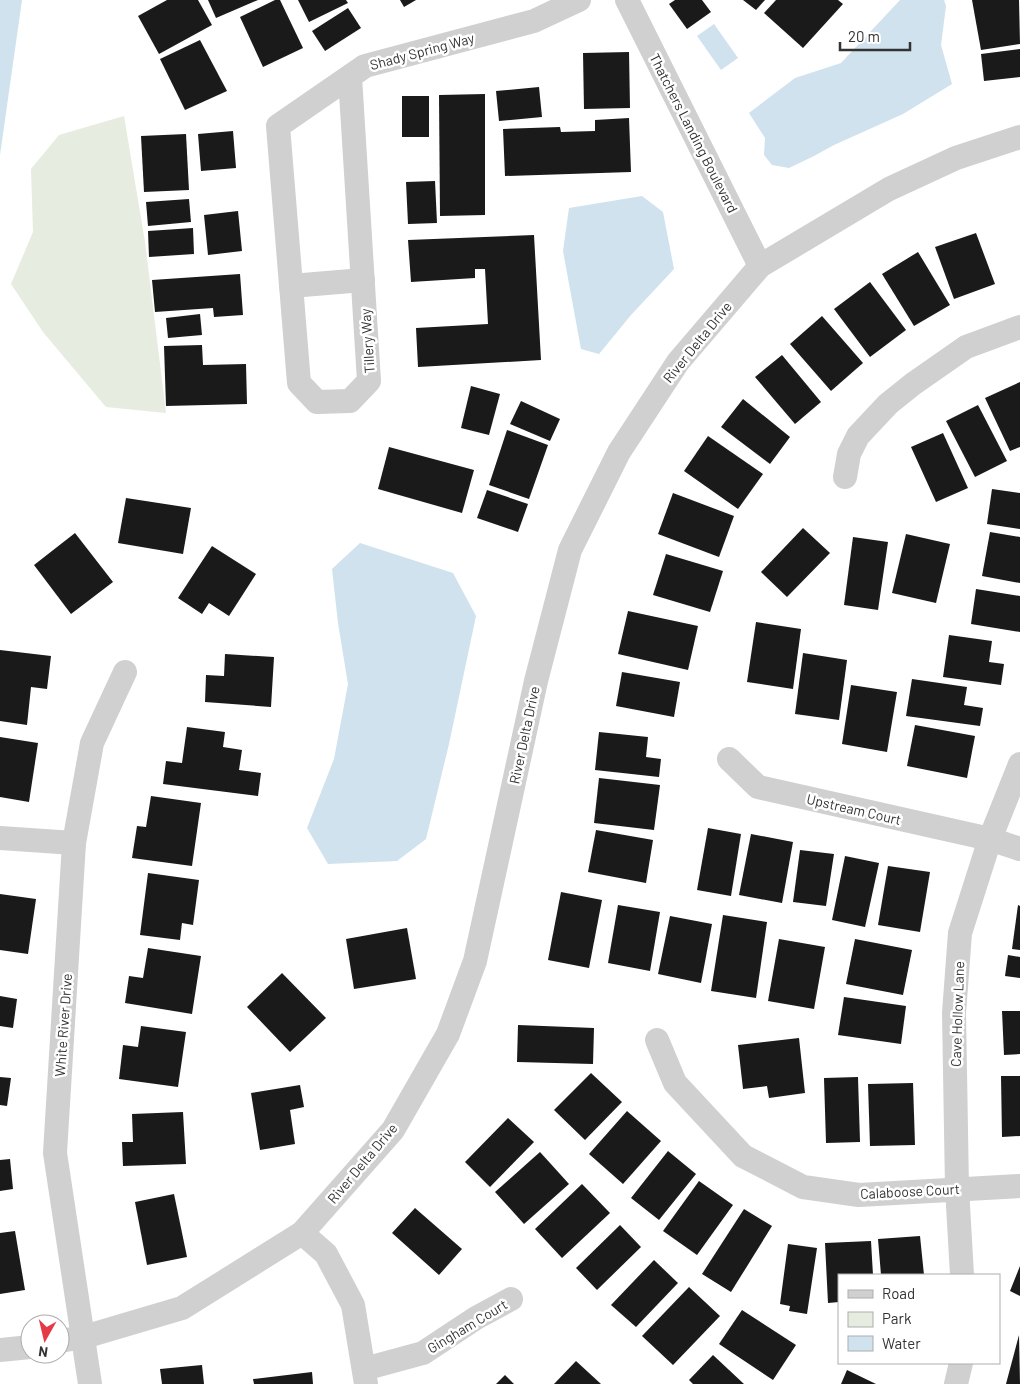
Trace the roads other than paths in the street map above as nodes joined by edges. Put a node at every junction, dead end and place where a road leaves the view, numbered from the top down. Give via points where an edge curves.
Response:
1 (579, 0) edge
2 (627, 0) edge
3 (350, 77) junction
4 (278, 126) joint
5 (1020, 137) edge
6 (760, 266) junction
7 (363, 280) junction
8 (291, 286) junction
9 (1020, 327) edge
10 (845, 477) dead end
11 (125, 672) dead end
12 (729, 759) dead end
13 (1020, 764) edge
14 (0, 838) edge
15 (990, 839) junction
16 (74, 843) junction
17 (1020, 849) edge
18 (657, 1040) dead end
19 (1020, 1186) edge
20 (958, 1188) junction
21 (302, 1233) junction
22 (962, 1274) edge
23 (511, 1299) dead end
24 (84, 1337) junction
25 (70, 1340) edge
26 (20, 1348) edge
27 (0, 1350) edge
28 (961, 1364) edge
29 (365, 1376) edge
30 (90, 1384) edge
31 (956, 1384) edge

1 - 3 street, Shady Spring Way via 534,21 365,66
2 - 6 street, Thatchers Landing Boulevard
3 - 4 street, Shady Spring Way
3 - 7 street, Tillery Way
4 - 8 street, Tillery Way
5 - 6 street, River Delta Drive via 956,158 889,189
6 - 21 street, River Delta Drive via 678,362 618,452 570,550 536,681 475,961 448,1034 393,1130
7 - 8 street
7 - 8 street, Tillery Way via 370,381 350,401 316,402 299,383
9 - 10 street via 966,347 888,404 858,436 849,454
11 - 16 street, White River Drive via 92,743
12 - 15 street, Upstream Court via 758,787
13 - 15 street, Cave Hollow Lane
14 - 16 street
15 - 17 street, Upstream Court
15 - 20 street, Cave Hollow Lane via 960,933 954,1014
16 - 24 street, White River Drive via 55,1152
18 - 20 street, Calaboose Court via 675,1083 743,1156 803,1187 859,1195
19 - 20 street, Calaboose Court
20 - 22 street, Cave Hollow Lane
21 - 24 street, River Delta Drive via 182,1308
21 - 29 street via 326,1254 353,1305
23 - 29 street, Gingham Court via 423,1354
24 - 25 street, River Delta Drive
24 - 30 street, White River Drive
26 - 27 street
28 - 31 street

